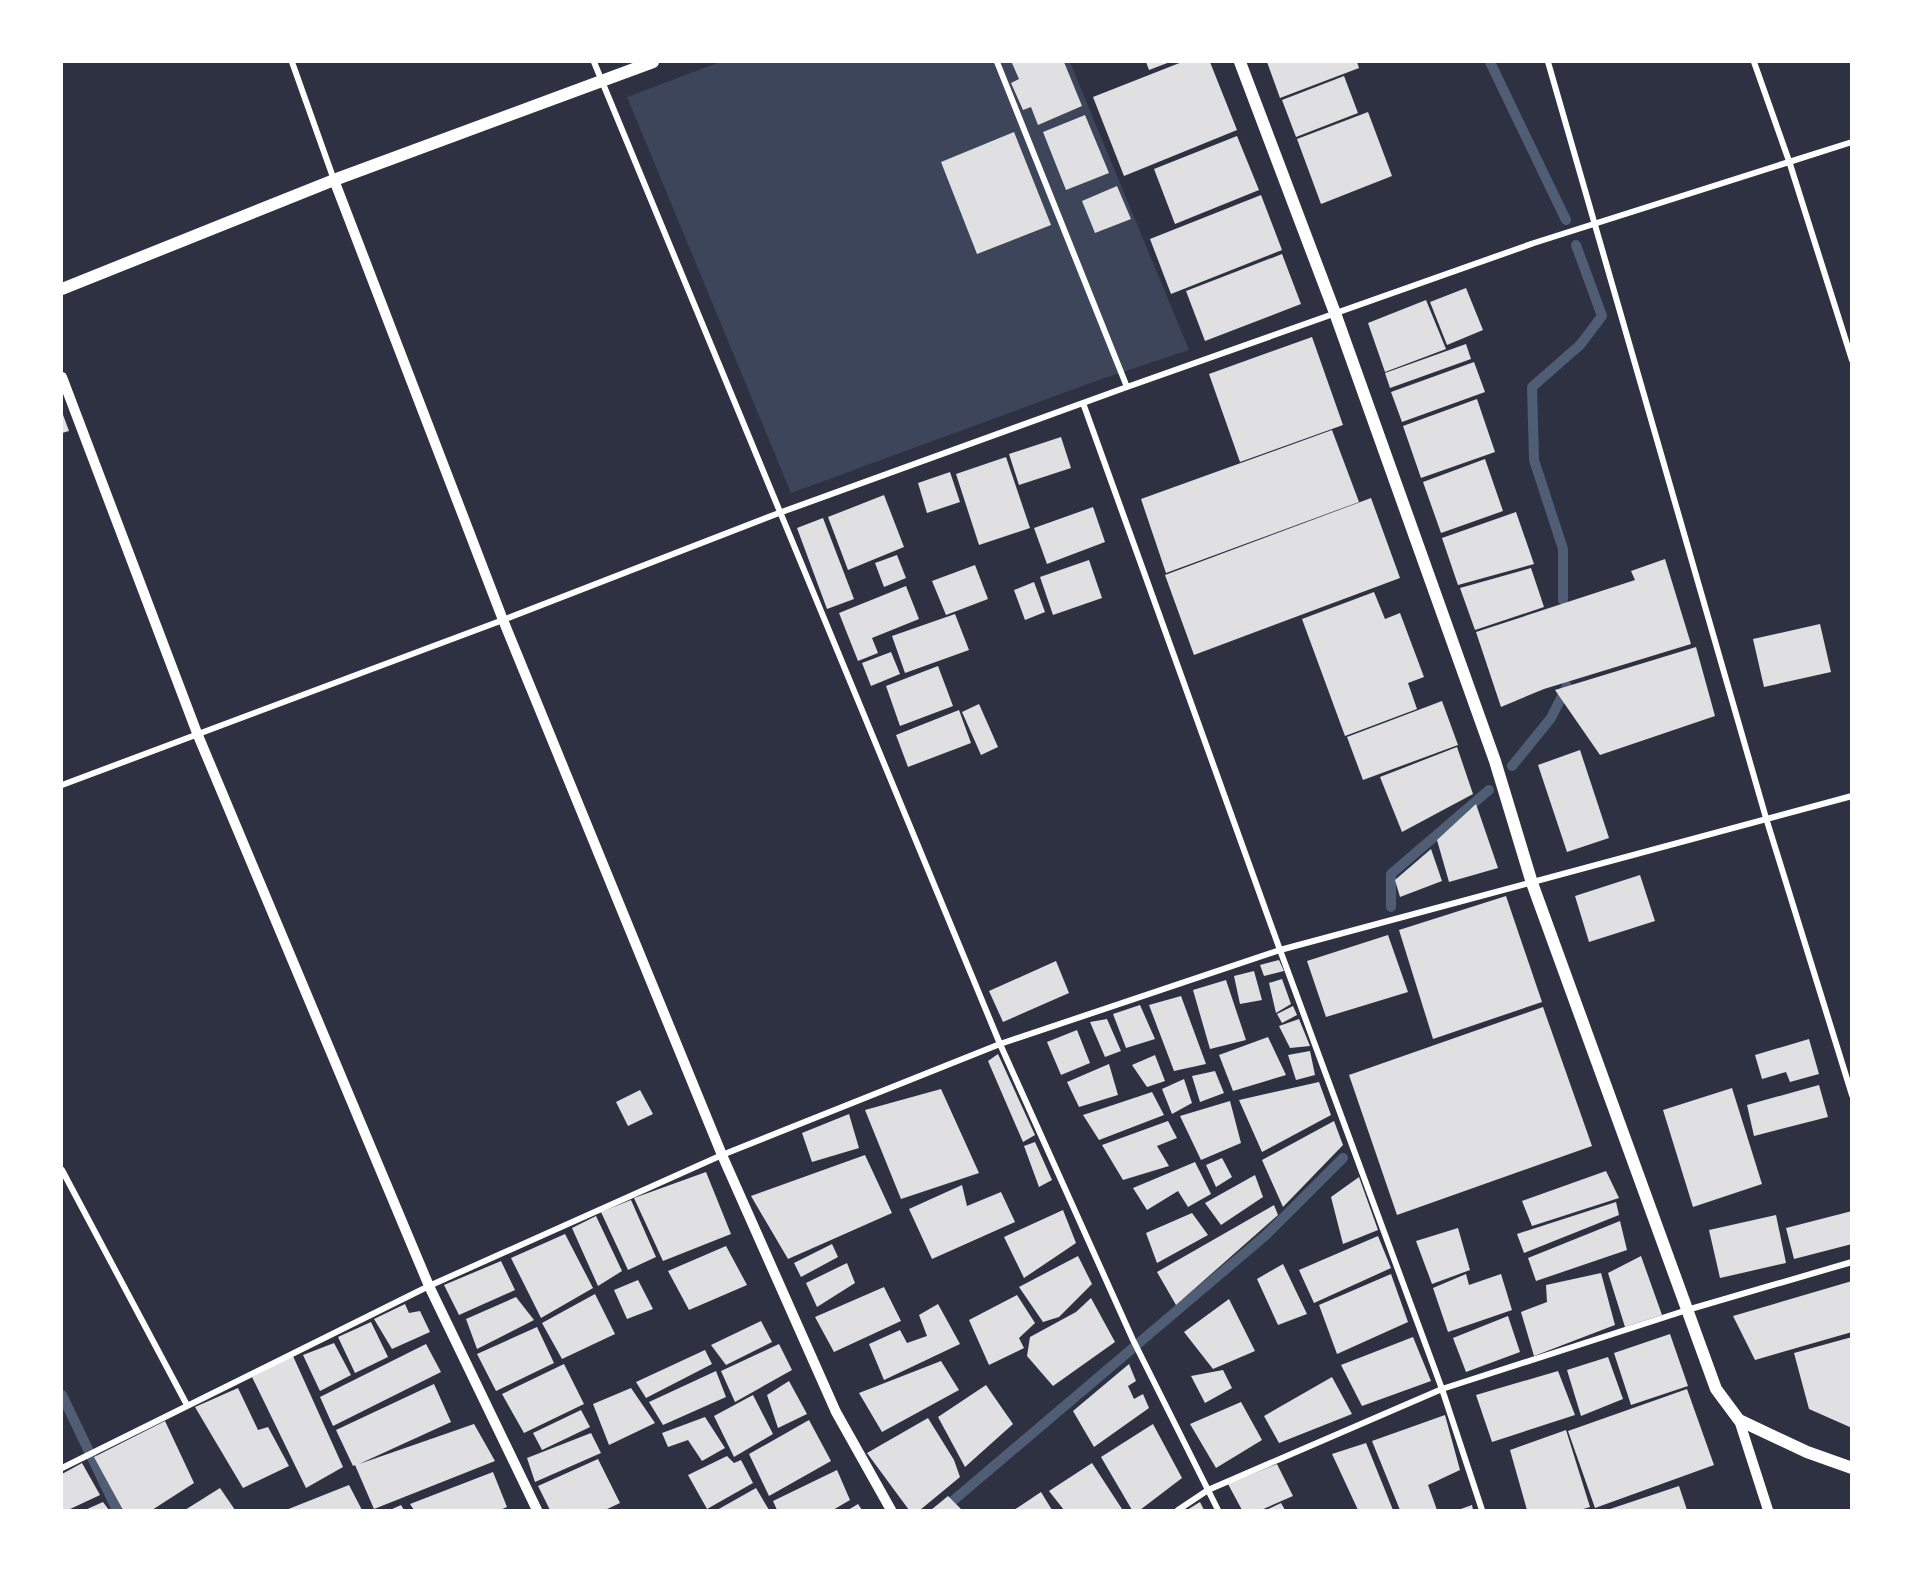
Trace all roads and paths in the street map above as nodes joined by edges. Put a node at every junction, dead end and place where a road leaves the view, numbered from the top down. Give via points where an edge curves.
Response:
1 (292, 62) edge
2 (594, 62) edge
3 (653, 62) edge
4 (997, 62) edge
5 (1240, 62) edge
6 (1548, 62) edge
7 (1754, 62) edge
8 (602, 81) junction
9 (1851, 142) edge
10 (1789, 161) junction
11 (334, 180) junction
12 (1594, 226) junction
13 (62, 289) edge
14 (1335, 313) junction
15 (1851, 360) edge
16 (62, 377) edge
17 (1127, 387) junction
18 (1083, 403) junction
19 (779, 513) junction
20 (503, 620) junction
21 (197, 733) junction
22 (62, 785) edge
23 (1851, 796) edge
24 (1766, 818) junction
25 (1532, 883) junction
26 (1280, 950) junction
27 (1000, 1044) junction
28 (1851, 1095) edge
29 (722, 1155) junction
30 (62, 1170) edge
31 (1851, 1262) edge
32 (429, 1286) junction
33 (1687, 1310) junction
34 (1442, 1389) junction
35 (187, 1405) junction
36 (1739, 1420) junction
37 (62, 1468) edge
38 (1851, 1468) edge
39 (1208, 1490) junction
40 (537, 1510) edge
41 (891, 1510) edge
42 (1178, 1510) edge
43 (1218, 1510) edge
44 (1482, 1510) edge
45 (1768, 1510) edge

1 - 11 street
2 - 8 street
3 - 8 main road
4 - 17 street
5 - 14 main road
6 - 12 street
7 - 10 street
8 - 11 main road
8 - 19 street
9 - 10 street
10 - 12 street
10 - 15 street
11 - 13 main road
11 - 20 street
12 - 14 street via 1542,240
12 - 24 street
14 - 17 street
14 - 25 main road via 1495,761
16 - 21 street
17 - 18 street
18 - 19 street
18 - 26 street
19 - 20 street
19 - 27 street
20 - 21 street
20 - 29 street
21 - 22 street
21 - 32 street
23 - 24 street
24 - 25 street
24 - 28 street
25 - 26 street
25 - 33 main road
26 - 27 street
26 - 34 street
27 - 29 street
27 - 39 street via 1133,1340
29 - 32 street
29 - 41 street via 836,1412
30 - 35 street
31 - 33 street
32 - 35 street
32 - 40 street
33 - 34 street
33 - 36 main road via 1716,1389
34 - 39 street
34 - 44 street
35 - 37 street
36 - 38 main road
36 - 45 street
39 - 42 street
39 - 43 street

